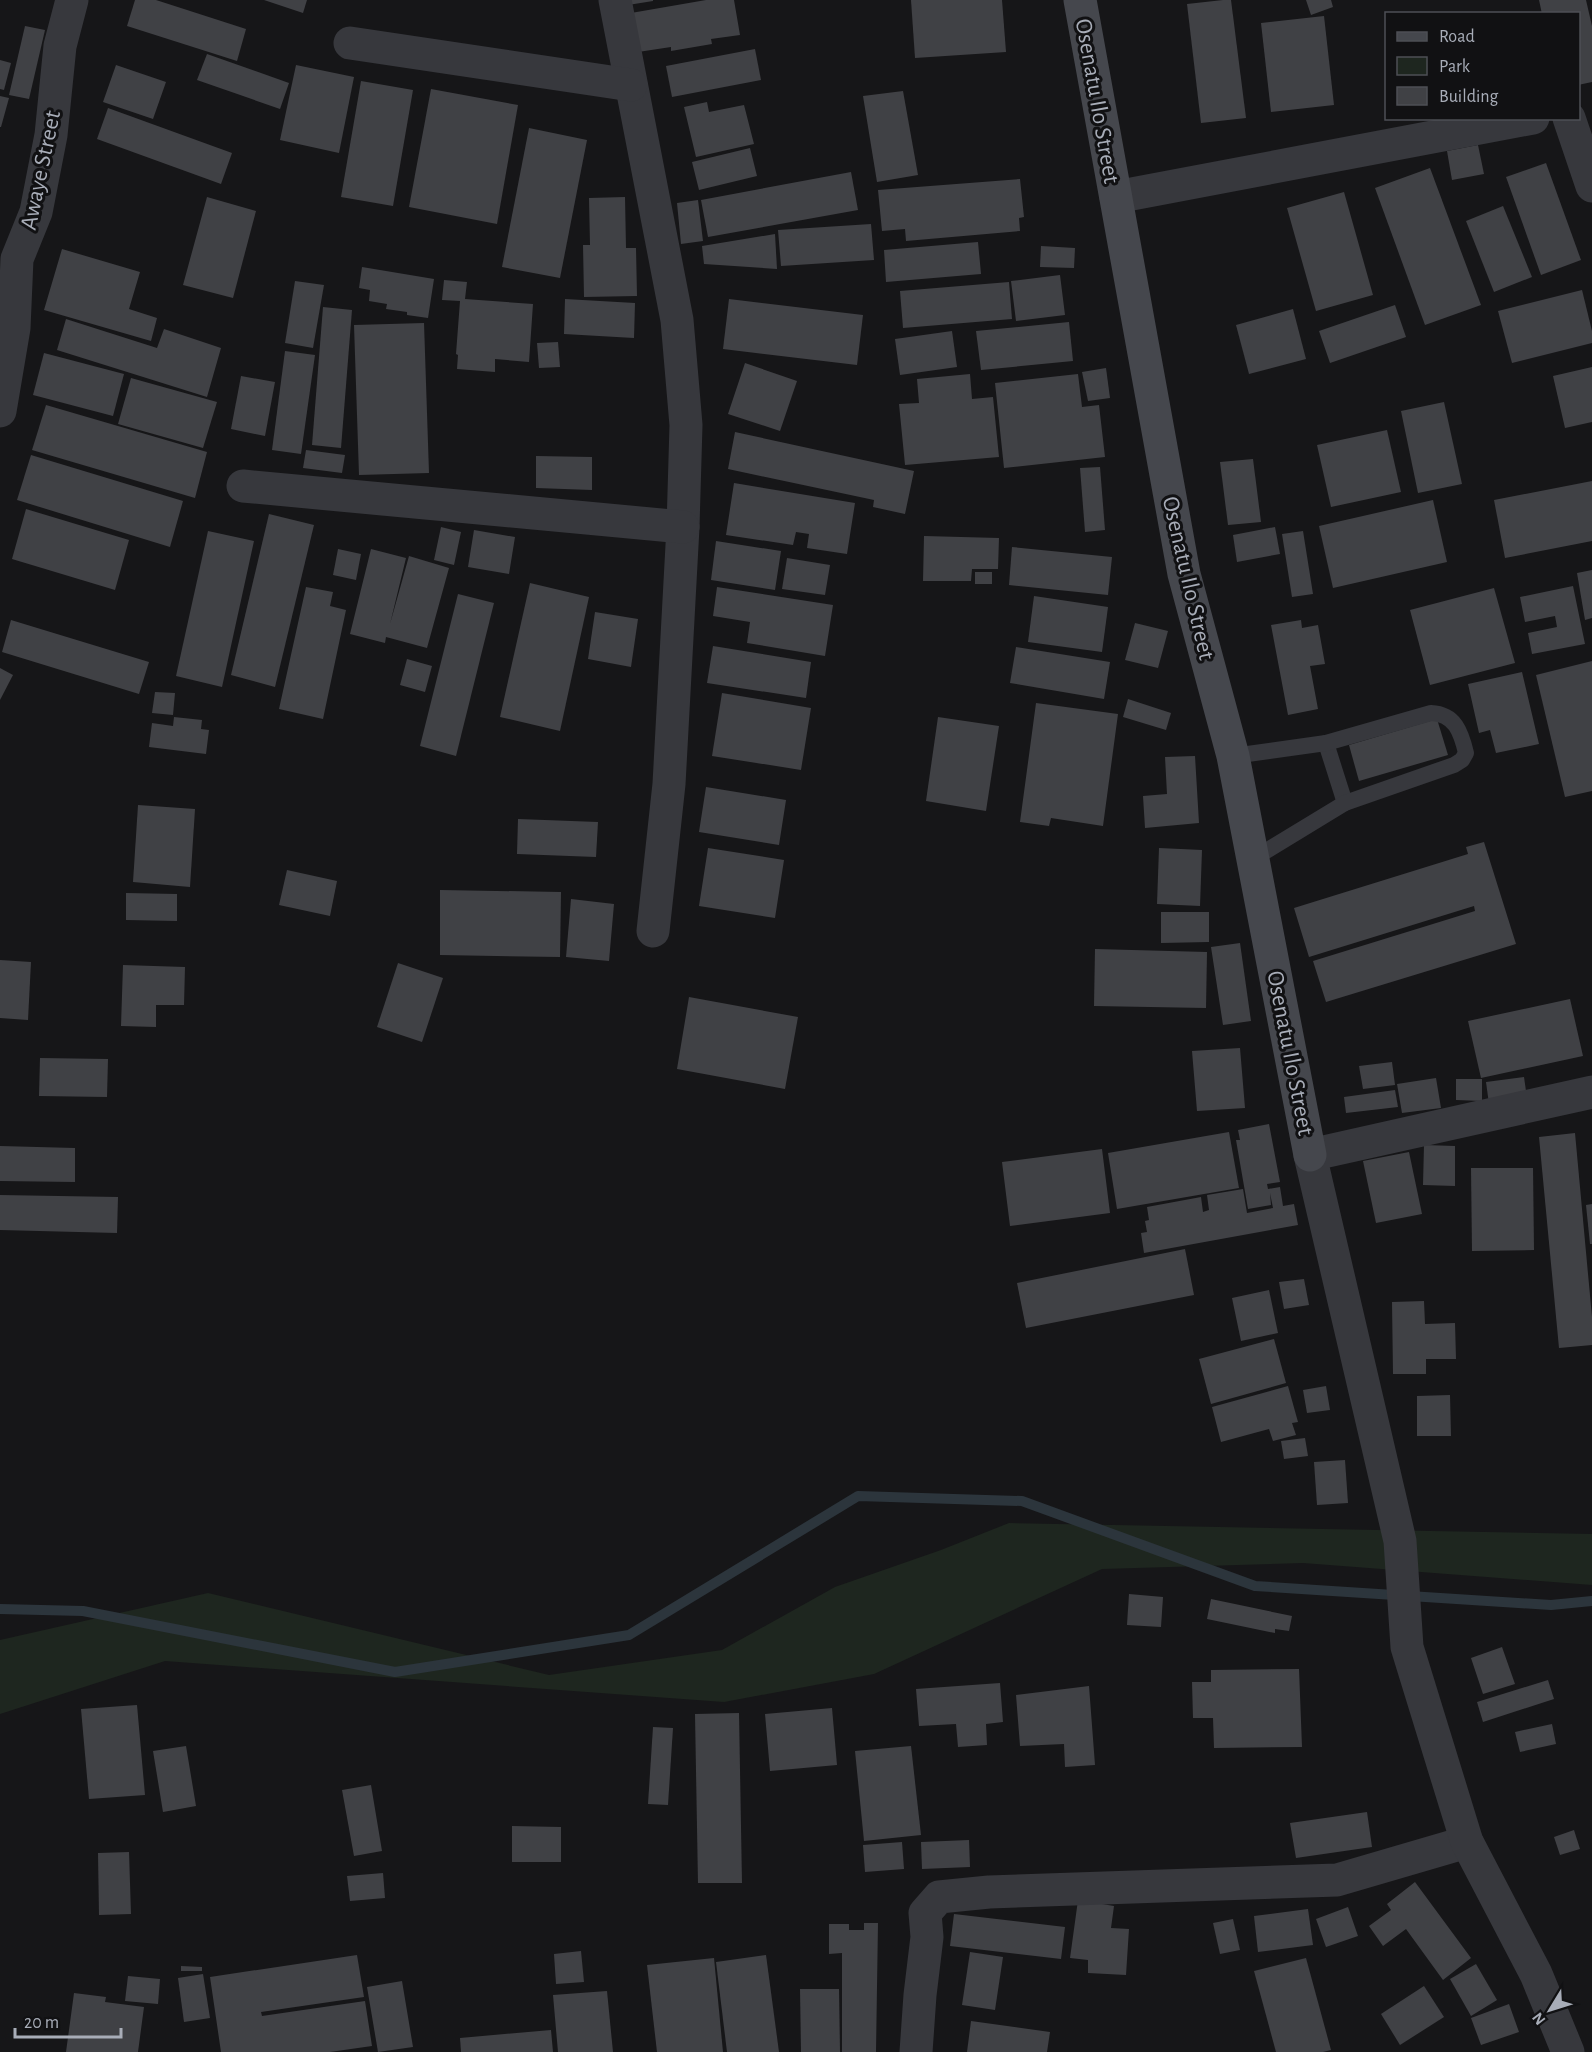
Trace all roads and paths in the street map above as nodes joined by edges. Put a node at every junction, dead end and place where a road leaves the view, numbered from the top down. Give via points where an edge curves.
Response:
1 (72, 0) edge
2 (615, 0) edge
3 (1080, 0) edge
4 (350, 43) dead end
5 (630, 85) junction
6 (1522, 120) edge
7 (1570, 120) edge
8 (1592, 186) edge
9 (1116, 197) junction
10 (0, 411) edge
11 (243, 486) dead end
12 (683, 527) junction
13 (1326, 743) junction
14 (1233, 756) junction
15 (1345, 803) junction
16 (1253, 860) junction
17 (653, 931) dead end
18 (1592, 1092) edge
19 (1310, 1155) junction
20 (1467, 1842) junction
21 (916, 2052) edge
22 (1568, 2052) edge

1 - 10 street, Awaye Street via 60,46 51,135 36,212 16,260 14,328
2 - 5 street
3 - 9 street, Osenatu Ilo Street
4 - 5 street
5 - 12 street via 677,320 686,425
6 - 9 street
7 - 8 street
9 - 14 street, Osenatu Ilo Street via 1184,574
11 - 12 street
12 - 17 street via 669,784
13 - 14 lane
13 - 15 lane
13 - 15 lane via 1431,714 1445,715 1453,721 1463,742 1465,757 1454,765
14 - 16 street, Osenatu Ilo Street
15 - 16 lane
16 - 19 street, Osenatu Ilo Street
18 - 19 street
19 - 20 street via 1400,1541 1407,1647
20 - 21 street via 1337,1880 939,1897 925,1913 927,1937
20 - 22 street via 1536,1974

